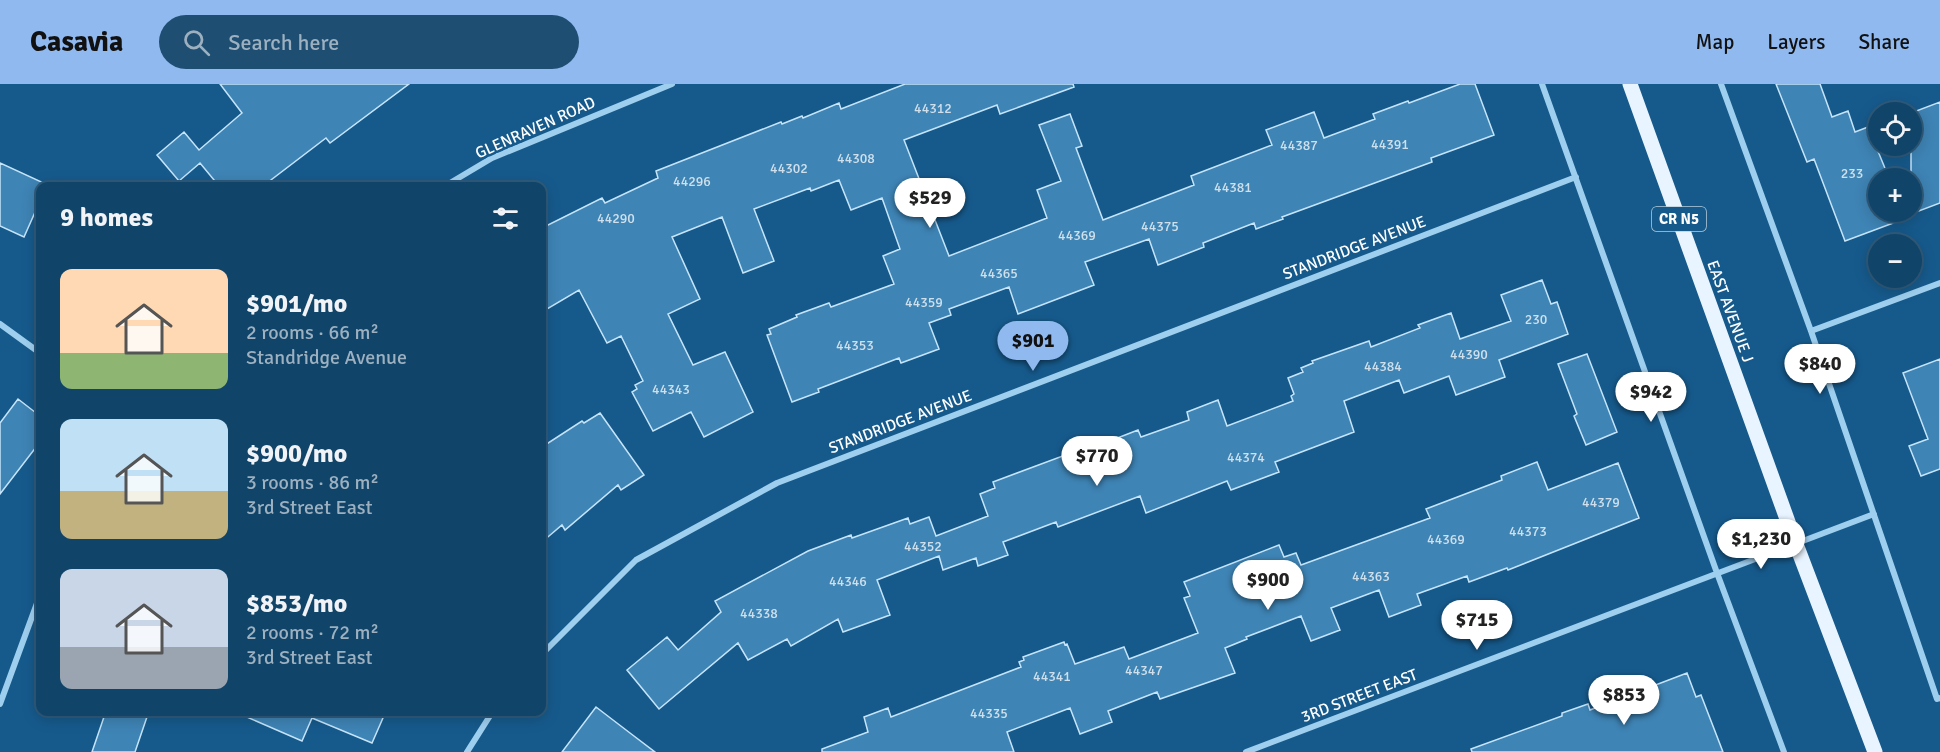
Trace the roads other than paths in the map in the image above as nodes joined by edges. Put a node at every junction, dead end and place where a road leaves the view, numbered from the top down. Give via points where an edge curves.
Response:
1 (672, 84) edge
2 (1542, 84) edge
3 (1630, 84) edge
4 (1721, 84) edge
5 (1576, 177) junction
6 (452, 182) edge
7 (1940, 284) edge
8 (0, 324) edge
9 (1811, 331) junction
10 (36, 350) edge
11 (1874, 514) junction
12 (1796, 544) junction
13 (1717, 573) junction
14 (36, 606) edge
15 (546, 650) edge
16 (1939, 698) edge
17 (0, 704) edge
18 (490, 716) edge
19 (467, 752) edge
20 (1246, 752) edge
21 (1784, 752) edge
22 (1875, 752) edge

1 - 6 street, GLENRAVEN ROAD via 492,158
2 - 5 street
3 - 12 main road, EAST AVENUE J / CR N5
4 - 9 street
5 - 13 street
5 - 15 street, STANDRIDGE AVENUE via 777,483 636,560
7 - 9 street
8 - 10 street
9 - 11 street
11 - 12 street, 3RD STREET EAST
11 - 16 street
12 - 13 street, 3RD STREET EAST
12 - 22 main road, EAST AVENUE J / CR N5
13 - 20 street, 3RD STREET EAST
13 - 21 street
14 - 17 street
18 - 19 street

